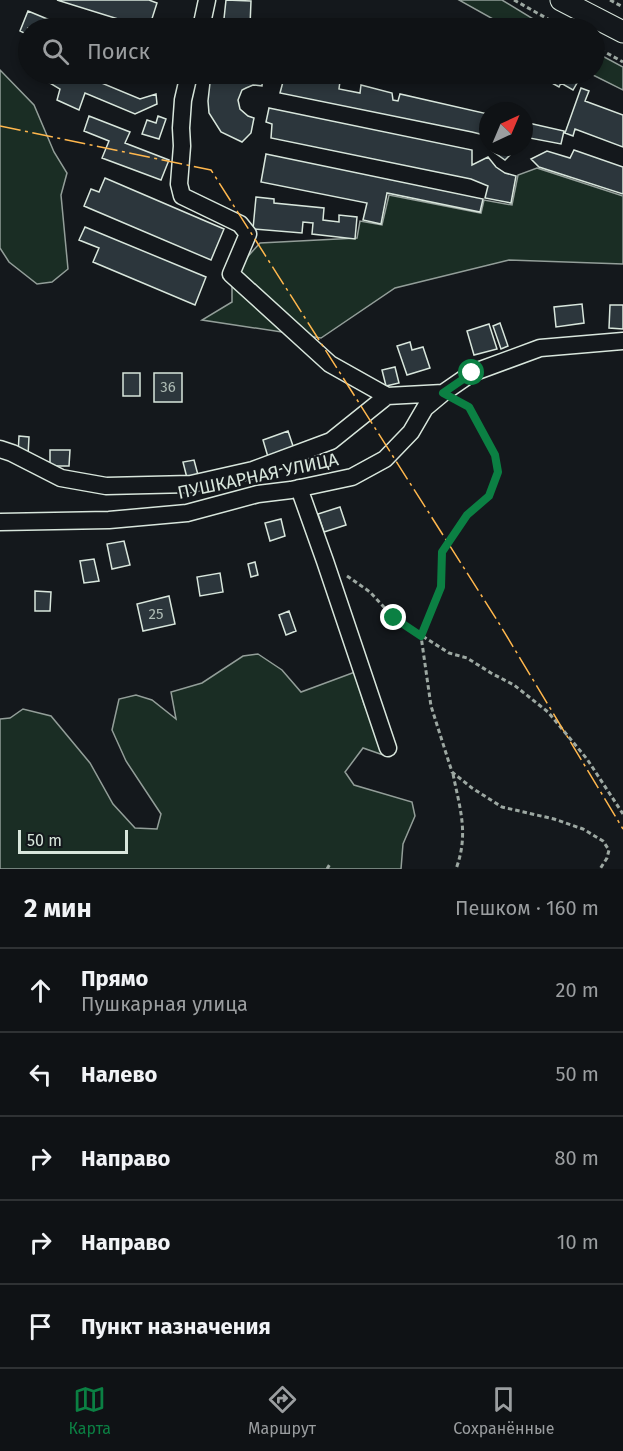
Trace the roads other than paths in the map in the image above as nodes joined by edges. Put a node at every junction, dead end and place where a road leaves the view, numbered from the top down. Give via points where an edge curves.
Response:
1 (207, 0) edge
2 (561, 0) edge
3 (203, 18) edge
4 (596, 18) edge
5 (605, 23) edge
6 (623, 32) edge
7 (187, 84) edge
8 (623, 341) edge
9 (443, 393) junction
10 (387, 396) junction
11 (0, 449) edge
12 (299, 488) junction
13 (0, 522) edge
14 (388, 748) dead end

1 - 3 street
2 - 4 main road
5 - 6 main road
7 - 10 street via 179,184 182,196 240,224 248,234 231,274 330,364
8 - 9 street, ПУШКАРНАЯ УЛИЦА via 540,348 472,373
9 - 10 street
9 - 12 street, ПУШКАРНАЯ УЛИЦА via 425,408 411,432 385,459 352,477
10 - 11 street via 331,441 253,470 191,484 106,486 62,478
12 - 13 street, ПУШКАРНАЯ УЛИЦА via 258,494 187,513 109,520
12 - 14 street

